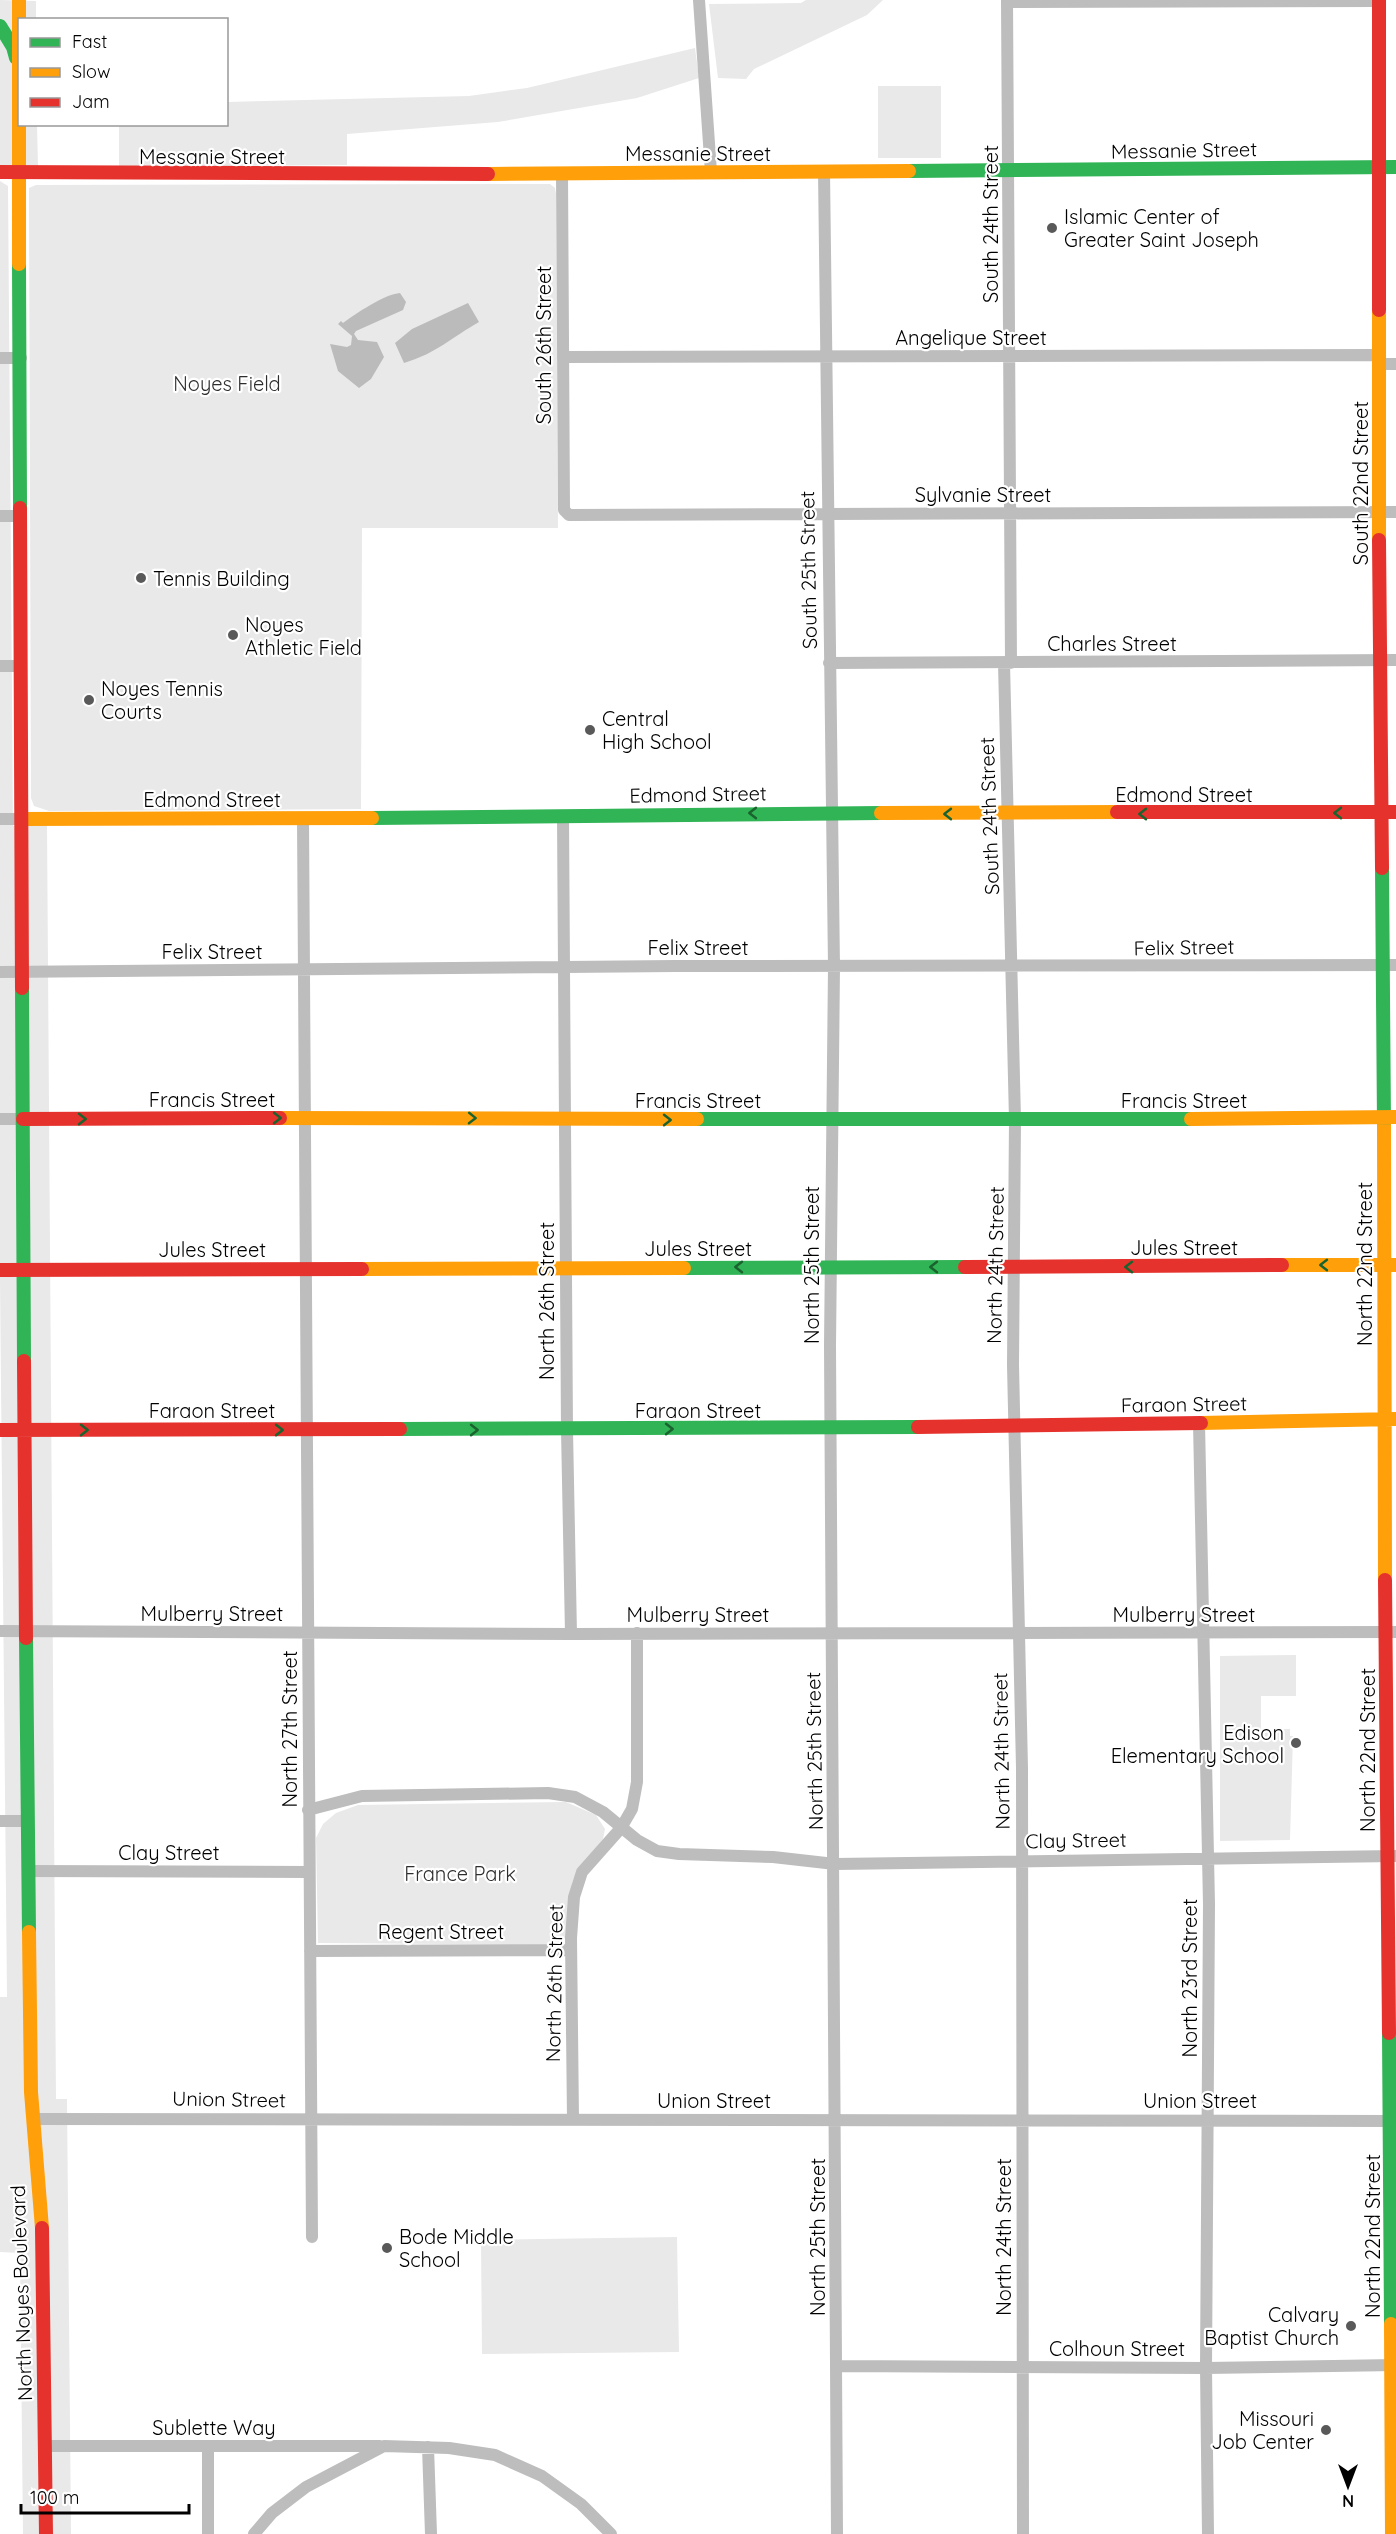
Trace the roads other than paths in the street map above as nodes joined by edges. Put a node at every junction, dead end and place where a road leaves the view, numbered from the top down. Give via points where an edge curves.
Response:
1 (19, 0) edge
2 (699, 0) edge
3 (1378, 0) edge
4 (1007, 1) edge
5 (19, 18) edge
6 (0, 26) edge
7 (18, 67) edge
8 (19, 126) edge
9 (1378, 167) junction
10 (1396, 167) edge
11 (824, 171) junction
12 (1010, 171) junction
13 (0, 172) edge
14 (711, 172) junction
15 (562, 173) junction
16 (19, 174) junction
17 (1010, 356) junction
18 (563, 357) junction
19 (824, 357) junction
20 (0, 358) edge
21 (21, 358) junction
22 (1379, 360) junction
23 (1396, 364) edge
24 (1380, 512) junction
25 (1396, 512) edge
26 (1010, 513) junction
27 (826, 514) junction
28 (569, 515) joint
29 (0, 516) edge
30 (20, 516) junction
31 (1379, 660) junction
32 (1396, 660) edge
33 (829, 663) junction
34 (1008, 663) junction
35 (0, 666) edge
36 (20, 666) junction
37 (1381, 812) junction
38 (1396, 812) edge
39 (831, 813) junction
40 (1008, 814) junction
41 (563, 816) junction
42 (303, 818) junction
43 (0, 819) edge
44 (22, 819) junction
45 (1390, 965) edge
46 (834, 967) junction
47 (564, 968) junction
48 (1012, 968) junction
49 (304, 970) junction
50 (0, 972) edge
51 (22, 972) junction
52 (306, 1118) junction
53 (1390, 1118) edge
54 (0, 1119) edge
55 (23, 1119) junction
56 (565, 1119) junction
57 (1015, 1120) junction
58 (832, 1121) junction
59 (1389, 1265) edge
60 (566, 1267) junction
61 (830, 1267) junction
62 (1014, 1267) junction
63 (308, 1268) junction
64 (24, 1269) junction
65 (0, 1270) edge
66 (1390, 1419) edge
67 (1199, 1423) junction
68 (1014, 1427) junction
69 (831, 1428) junction
70 (0, 1430) edge
71 (25, 1430) junction
72 (309, 1430) junction
73 (567, 1430) junction
74 (0, 1631) edge
75 (26, 1631) junction
76 (1391, 1632) edge
77 (308, 1633) junction
78 (637, 1633) junction
79 (833, 1633) junction
80 (1019, 1633) junction
81 (571, 1634) junction
82 (1202, 1634) junction
83 (308, 1810) junction
84 (0, 1821) edge
85 (27, 1821) junction
86 (621, 1828) junction
87 (1391, 1856) edge
88 (1208, 1857) junction
89 (1021, 1860) junction
90 (835, 1864) junction
91 (28, 1871) junction
92 (309, 1872) junction
93 (572, 1950) junction
94 (310, 1951) junction
95 (33, 2119) junction
96 (573, 2119) junction
97 (1022, 2119) junction
98 (311, 2120) junction
99 (836, 2120) junction
100 (1208, 2120) junction
101 (1394, 2121) edge
102 (312, 2237) dead end
103 (838, 2366) junction
104 (1393, 2366) edge
105 (1023, 2367) junction
106 (1206, 2368) junction
107 (45, 2445) junction
108 (384, 2446) junction
109 (208, 2447) junction
110 (428, 2447) junction
111 (46, 2534) edge
112 (208, 2534) edge
113 (254, 2534) edge
114 (431, 2534) edge
115 (611, 2534) edge
116 (837, 2534) edge
117 (1023, 2534) edge
118 (1208, 2534) edge
119 (1392, 2534) edge

1 - 5 street, North Noyes Boulevard
2 - 14 street
3 - 4 street
3 - 9 street, South 22nd Street
4 - 12 street, South 24th Street
6 - 7 street via 13,47
8 - 16 street, North Noyes Boulevard
9 - 10 street, Messanie Street
9 - 12 street, Messanie Street
9 - 22 street, South 22nd Street
11 - 12 street, Messanie Street
11 - 14 street, Messanie Street
11 - 19 street, South 25th Street
12 - 17 street, South 24th Street
13 - 16 street, Messanie Street
14 - 15 street, Messanie Street
15 - 16 street, Messanie Street
15 - 18 street, South 26th Street
16 - 21 street, North Noyes Boulevard
17 - 19 street, Angelique Street
17 - 22 street, Angelique Street
17 - 26 street, South 24th Street
18 - 19 street, Angelique Street
18 - 28 street, South 26th Street via 564,510
19 - 27 street, South 25th Street
20 - 21 street
21 - 30 street, North Noyes Boulevard
22 - 23 street, Angelique Street
22 - 24 street, South 22nd Street
24 - 25 street, Sylvanie Street
24 - 26 street, Sylvanie Street
24 - 31 street, South 22nd Street
26 - 27 street, Sylvanie Street
26 - 34 street, South 24th Street
27 - 28 street, Sylvanie Street
27 - 33 street, South 25th Street
29 - 30 street
30 - 36 street, North Noyes Boulevard
31 - 32 street, Charles Street
31 - 34 street, Charles Street
31 - 37 street, South 22nd Street
33 - 34 street, Charles Street
33 - 39 street, South 25th Street
34 - 40 street, South 24th Street
35 - 36 street
36 - 44 street, North Noyes Boulevard
37 - 38 street, Edmond Street
37 -> 40 street, Edmond Street
37 - 45 street, South 22nd Street
40 -> 39 street, Edmond Street
39 -> 41 street, Edmond Street
39 - 46 street, South 25th Street
40 - 48 street, South 24th Street
41 - 42 street, Edmond Street
41 - 47 street
42 - 44 street, Edmond Street
42 - 49 street, North 27th Street
43 - 44 street, Edmond Street
44 - 51 street, North Noyes Boulevard
45 - 48 street, Felix Street
45 - 53 street, North 22nd Street
46 - 47 street, Felix Street
46 - 48 street, Felix Street
46 - 58 street, North 25th Street
47 - 49 street, Felix Street
47 - 56 street, North 26th Street
48 - 57 street, North 24th Street
49 - 51 street, Felix Street
49 - 52 street, North 27th Street
50 - 51 street, Felix Street
51 - 55 street, North Noyes Boulevard
55 -> 52 street, Francis Street
52 -> 56 street, Francis Street
52 - 63 street, North 27th Street
53 - 57 street, Francis Street
53 - 59 street, North 22nd Street
54 - 55 street, Francis Street
55 - 64 street, North Noyes Boulevard
56 -> 58 street, Francis Street
56 - 60 street, North 26th Street
57 - 58 street, Francis Street
57 - 62 street, North 24th Street
58 - 61 street, North 25th Street
59 -> 62 street, Jules Street
59 - 66 street, North 22nd Street
61 -> 60 street, Jules Street
60 - 63 street, Jules Street
60 - 73 street, North 26th Street
62 -> 61 street, Jules Street
61 - 69 street, North 25th Street
62 - 68 street, North 24th Street
63 - 64 street, Jules Street
63 - 72 street, North 27th Street
64 - 65 street, Jules Street
64 - 71 street, North Noyes Boulevard
66 - 67 street, Faraon Street
66 - 76 street, North 22nd Street
67 - 68 street, Faraon Street
67 - 82 street, North 23rd Street
68 - 69 street, Faraon Street
68 - 80 street, North 24th Street
73 -> 69 street, Faraon Street
69 - 79 street, North 25th Street
70 - 71 street, Faraon Street
71 -> 72 street, Faraon Street
71 - 75 street, North Noyes Boulevard
72 -> 73 street, Faraon Street
72 - 77 street, North 27th Street
73 - 81 street, North 26th Street
74 - 75 street, Mulberry Street
75 - 77 street, Mulberry Street
75 - 85 street, North Noyes Boulevard
76 - 82 street, Mulberry Street
76 - 87 street, North 22nd Street
77 - 81 street, Mulberry Street
77 - 83 street, North 27th Street
78 - 79 street, Mulberry Street
78 - 81 street, Mulberry Street
78 - 86 street, North 26th Street via 637,1782 632,1809
79 - 80 street, Mulberry Street
79 - 90 street, North 25th Street
80 - 82 street, Mulberry Street
80 - 89 street, North 24th Street
82 - 88 street, North 23rd Street
83 - 86 street via 362,1796 510,1793 575,1797 603,1812
83 - 92 street, North 27th Street
84 - 85 street
85 - 91 street, North Noyes Boulevard
86 - 90 street, Clay Street via 657,1851
86 - 93 street, North 26th Street via 592,1858 578,1880
87 - 88 street, Clay Street
87 - 101 street, North 22nd Street
88 - 89 street, Clay Street
88 - 100 street, North 23rd Street
89 - 90 street, Clay Street
89 - 97 street, North 24th Street
90 - 99 street, North 25th Street
91 - 92 street, Clay Street
91 - 95 street, North Noyes Boulevard
92 - 94 street, North 27th Street
93 - 94 street, Regent Street
93 - 96 street, North 26th Street
94 - 98 street, North 27th Street
95 - 98 street, Union Street
95 - 107 street, North Noyes Boulevard via 43,2243
96 - 98 street, Union Street
96 - 99 street, Union Street
97 - 99 street, Union Street
97 - 100 street, Union Street
97 - 105 street, North 24th Street
98 - 102 street, North 27th Street
99 - 103 street, North 25th Street
100 - 101 street, Union Street
100 - 106 street, North 23rd Street
101 - 104 street, North 22nd Street
103 - 105 street, Colhoun Street
103 - 116 street, North 25th Street
104 - 106 street, Colhoun Street
104 - 119 street, North 22nd Street
105 - 106 street, Colhoun Street
105 - 117 street, North 24th Street
106 - 118 street, North 23rd Street
107 - 109 street, Sublette Way
107 - 111 street, North Noyes Boulevard
108 - 109 street, Sublette Way
108 - 110 street, Sublette Way
108 - 113 street via 306,2487 272,2513
109 - 112 street
110 - 114 street
110 - 115 street, Sublette Way via 479,2451 542,2476 581,2504

